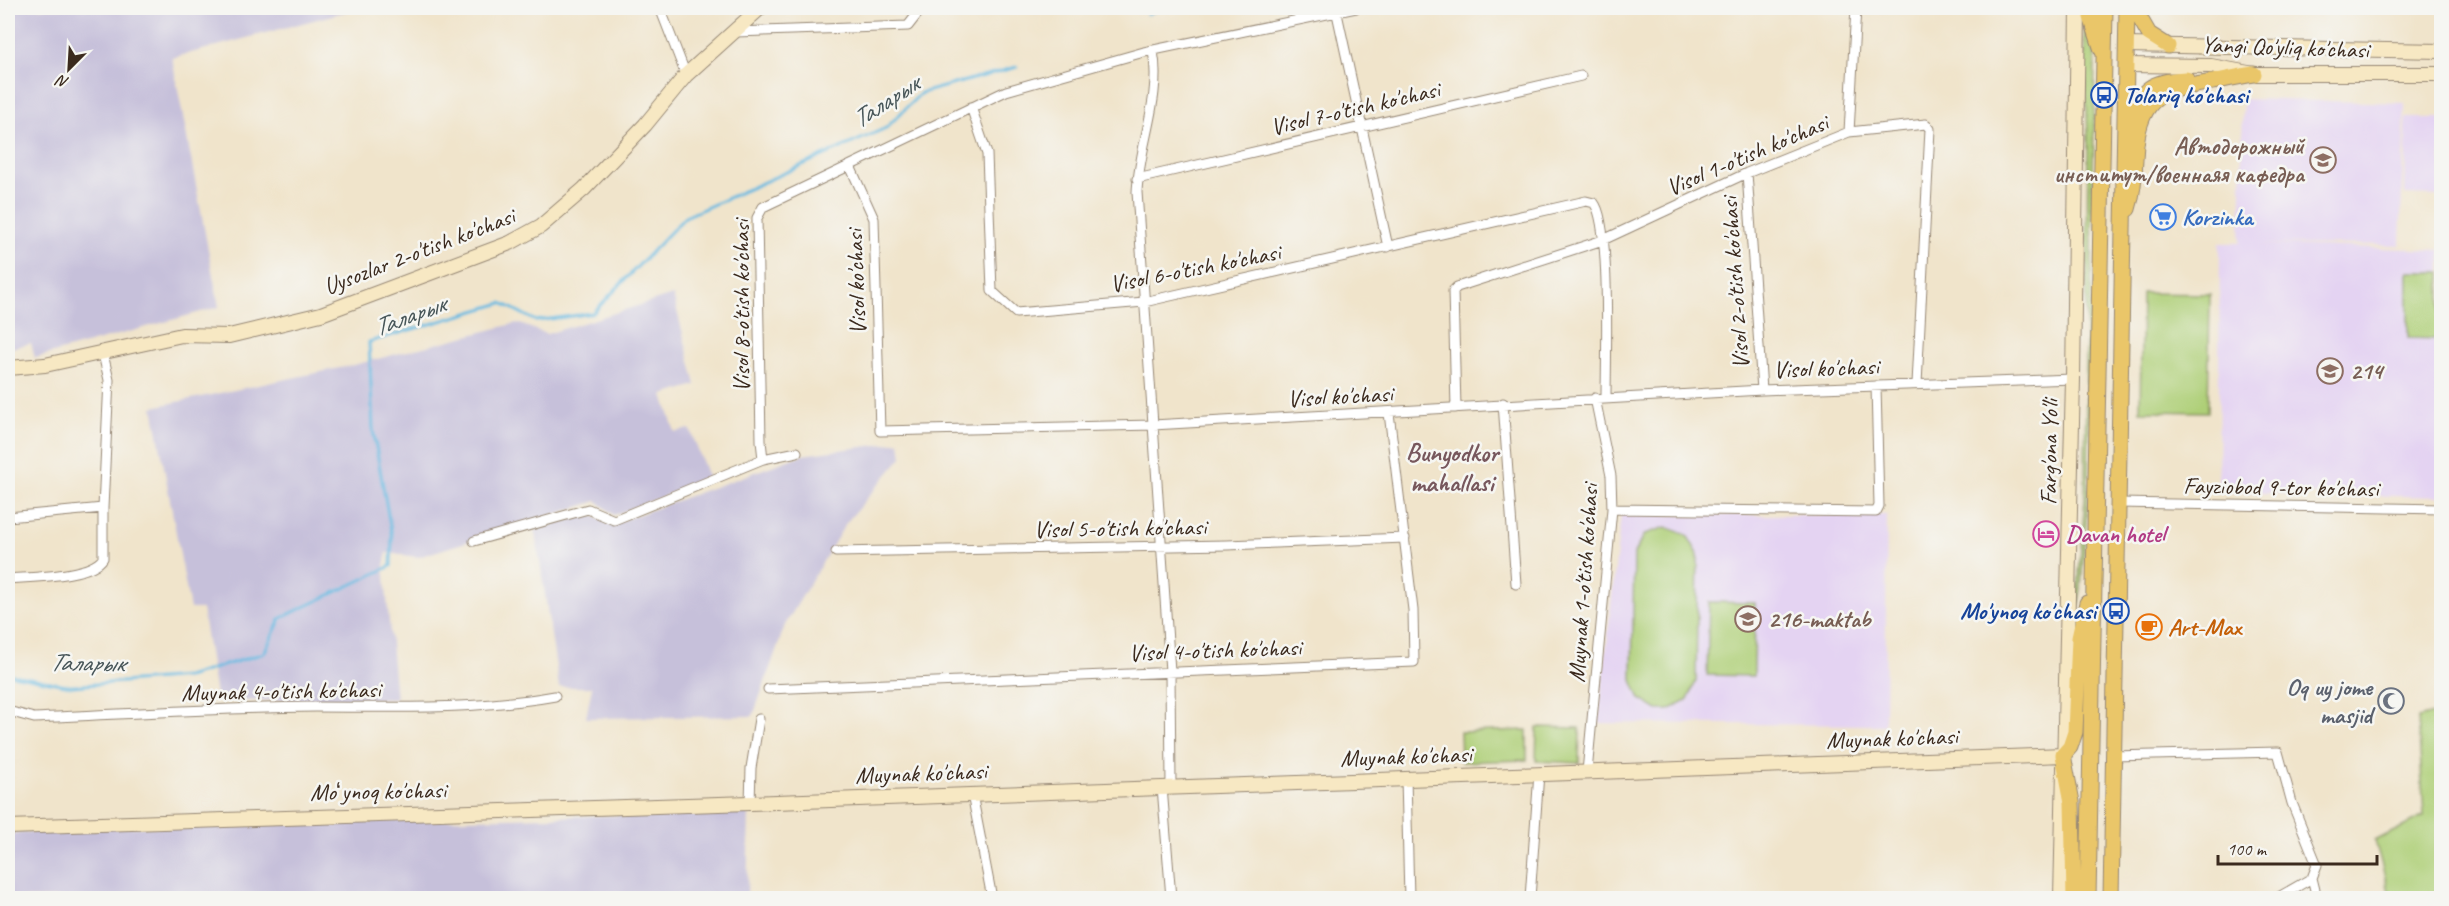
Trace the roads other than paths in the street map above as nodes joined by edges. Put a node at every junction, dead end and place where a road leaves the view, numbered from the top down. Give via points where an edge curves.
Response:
1 (660, 8) edge
2 (760, 8) edge
3 (922, 8) edge
4 (1356, 8) edge
5 (1856, 8) edge
6 (2078, 8) edge
7 (2091, 8) edge
8 (2105, 8) edge
9 (2127, 8) edge
10 (2134, 8) edge
11 (1336, 10) edge
12 (736, 32) junction
13 (2126, 45) junction
14 (2168, 46) junction
15 (1153, 51) junction
16 (2442, 51) edge
17 (2105, 56) junction
18 (2126, 66) junction
19 (2254, 74) junction
20 (2442, 74) edge
21 (686, 75) junction
22 (1581, 76) dead end
23 (971, 106) junction
24 (1362, 127) junction
25 (1849, 132) junction
26 (850, 166) junction
27 (1747, 173) junction
28 (1137, 179) junction
29 (2122, 230) junction
30 (1603, 240) junction
31 (1388, 247) junction
32 (1144, 302) junction
33 (103, 354) junction
34 (8, 368) edge
35 (2073, 379) junction
36 (1917, 384) junction
37 (1876, 386) junction
38 (1762, 390) junction
39 (1595, 398) junction
40 (1606, 398) junction
41 (1503, 403) junction
42 (1456, 408) junction
43 (1389, 413) junction
44 (1153, 425) junction
45 (797, 452) dead end
46 (764, 459) junction
47 (2119, 503) junction
48 (103, 508) junction
49 (1612, 509) junction
50 (2442, 509) edge
51 (8, 517) edge
52 (1405, 538) junction
53 (474, 541) dead end
54 (1163, 546) junction
55 (836, 552) dead end
56 (2094, 574) junction
57 (8, 579) edge
58 (1516, 584) dead end
59 (1170, 671) junction
60 (768, 689) dead end
61 (555, 696) dead end
62 (8, 711) edge
63 (759, 719) dead end
64 (2063, 755) junction
65 (2113, 756) junction
66 (1587, 772) junction
67 (1539, 773) junction
68 (1406, 778) junction
69 (1166, 787) junction
70 (972, 794) junction
71 (750, 803) junction
72 (8, 826) edge
73 (2312, 878) junction
74 (992, 898) edge
75 (1171, 898) edge
76 (1409, 898) edge
77 (1530, 898) edge
78 (2061, 898) edge
79 (2074, 898) edge
80 (2088, 898) edge
81 (2111, 898) edge
82 (2277, 898) edge
83 (2317, 898) edge

1 - 21 street
2 - 12 street, Uysozlar 2-o'tish ko'chasi
3 - 12 street via 908,26
4 - 11 street, Visol 8-o'tish ko'chasi
5 - 25 street
6 - 35 street, Farg'ona Yo'li
7 - 17 main road
8 - 17 main road, Farg'ona Yo'li
9 - 13 main road
10 - 14 main road via 2149,34
11 - 15 street, Visol 8-o'tish ko'chasi
11 - 24 street
12 - 21 street, Uysozlar 2-o'tish ko'chasi
13 - 14 street, Yangi Qo'yliq ko'chasi
13 - 17 main road, Yangi Qo'yliq ko'chasi
13 - 18 main road
14 - 16 street, Yangi Qo'yliq ko'chasi
15 - 23 street, Visol 8-o'tish ko'chasi via 1006,91
15 - 28 street via 1157,73
17 - 18 main road
17 - 56 main road, Farg'ona Yo'li
18 - 19 street, Yangi Qo'yliq ko'chasi via 2211,66
18 - 29 main road
19 - 20 street, Yangi Qo'yliq ko'chasi
19 - 29 main road via 2164,80 2141,96 2134,118 2130,187
21 - 33 street, Uysozlar 2-o'tish ko'chasi via 584,189 541,226 510,243 321,314 229,336 183,335
22 - 24 street, Visol 7-o'tish ko'chasi
23 - 26 street, Visol 8-o'tish ko'chasi
23 - 32 street, Visol 6-o'tish ko'chasi via 987,154 994,296 1016,313
24 - 28 street, Visol 7-o'tish ko'chasi
24 - 31 street
25 - 27 street, Visol 1-o'tish ko'chasi
25 - 36 street, Visol 1-o'tish ko'chasi via 1926,124 1930,129
26 - 44 street, Visol ko'chasi via 874,219 880,432
26 - 46 street, Visol 8-o'tish ko'chasi via 763,207 756,218
27 - 30 street, Visol 1-o'tish ko'chasi
27 - 38 street, Visol 2-o'tish ko'chasi
28 - 32 street
29 - 47 main road
30 - 31 street, Visol 6-o'tish ko'chasi via 1599,210 1586,201
30 - 40 street
30 - 42 street, Visol 1-o'tish ko'chasi via 1454,289
31 - 32 street, Visol 6-o'tish ko'chasi
32 - 44 street
33 - 34 street, Uysozlar 2-o'tish ko'chasi
33 - 48 street via 109,380
35 - 36 street, Visol ko'chasi
35 - 64 street, Farg'ona Yo'li
36 - 37 street, Visol ko'chasi
37 - 38 street, Visol ko'chasi
37 - 49 street via 1876,512
38 - 40 street, Visol ko'chasi
39 - 40 street, Visol ko'chasi
39 - 41 street, Visol ko'chasi
39 - 49 street, Muynak 1-o'tish ko'chasi via 1611,476
41 - 42 street, Visol ko'chasi
41 - 58 street
42 - 43 street, Visol ko'chasi
43 - 44 street, Visol ko'chasi
43 - 52 street, Visol 4-o'tish ko'chasi
44 - 54 street
45 - 46 street
46 - 53 street via 614,520 588,509
47 - 50 street, Fayziobod 9-tor ko'chasi
47 - 65 main road
48 - 51 street
48 - 57 street via 100,563 88,570
49 - 66 street, Muynak 1-o'tish ko'chasi
52 - 54 street, Visol 5-o'tish ko'chasi
52 - 59 street, Visol 4-o'tish ko'chasi via 1414,662
54 - 55 street, Visol 5-o'tish ko'chasi
54 - 59 street
56 - 64 main road via 2079,638 2075,732
56 - 80 main road, Farg'ona Yo'li
59 - 60 street, Visol 4-o'tish ko'chasi
59 - 69 street
61 - 62 street, Muynak 4-o'tish ko'chasi via 518,703 34,718
63 - 71 street
64 - 66 street, Muynak ko'chasi
64 - 78 street, Farg'ona Yo'li
64 - 79 main road via 2072,802
65 - 73 street via 2278,752 2292,804 2317,865
65 - 81 main road
66 - 67 street, Muynak ko'chasi
67 - 68 street, Muynak ko'chasi
67 - 77 street
68 - 69 street, Muynak ko'chasi
68 - 76 street
69 - 70 street, Muynak ko'chasi
69 - 75 street
70 - 71 street, Muynak ko'chasi
70 - 74 street
71 - 72 street, Moʻynoq ko'chasi
73 - 82 street
73 - 83 street

